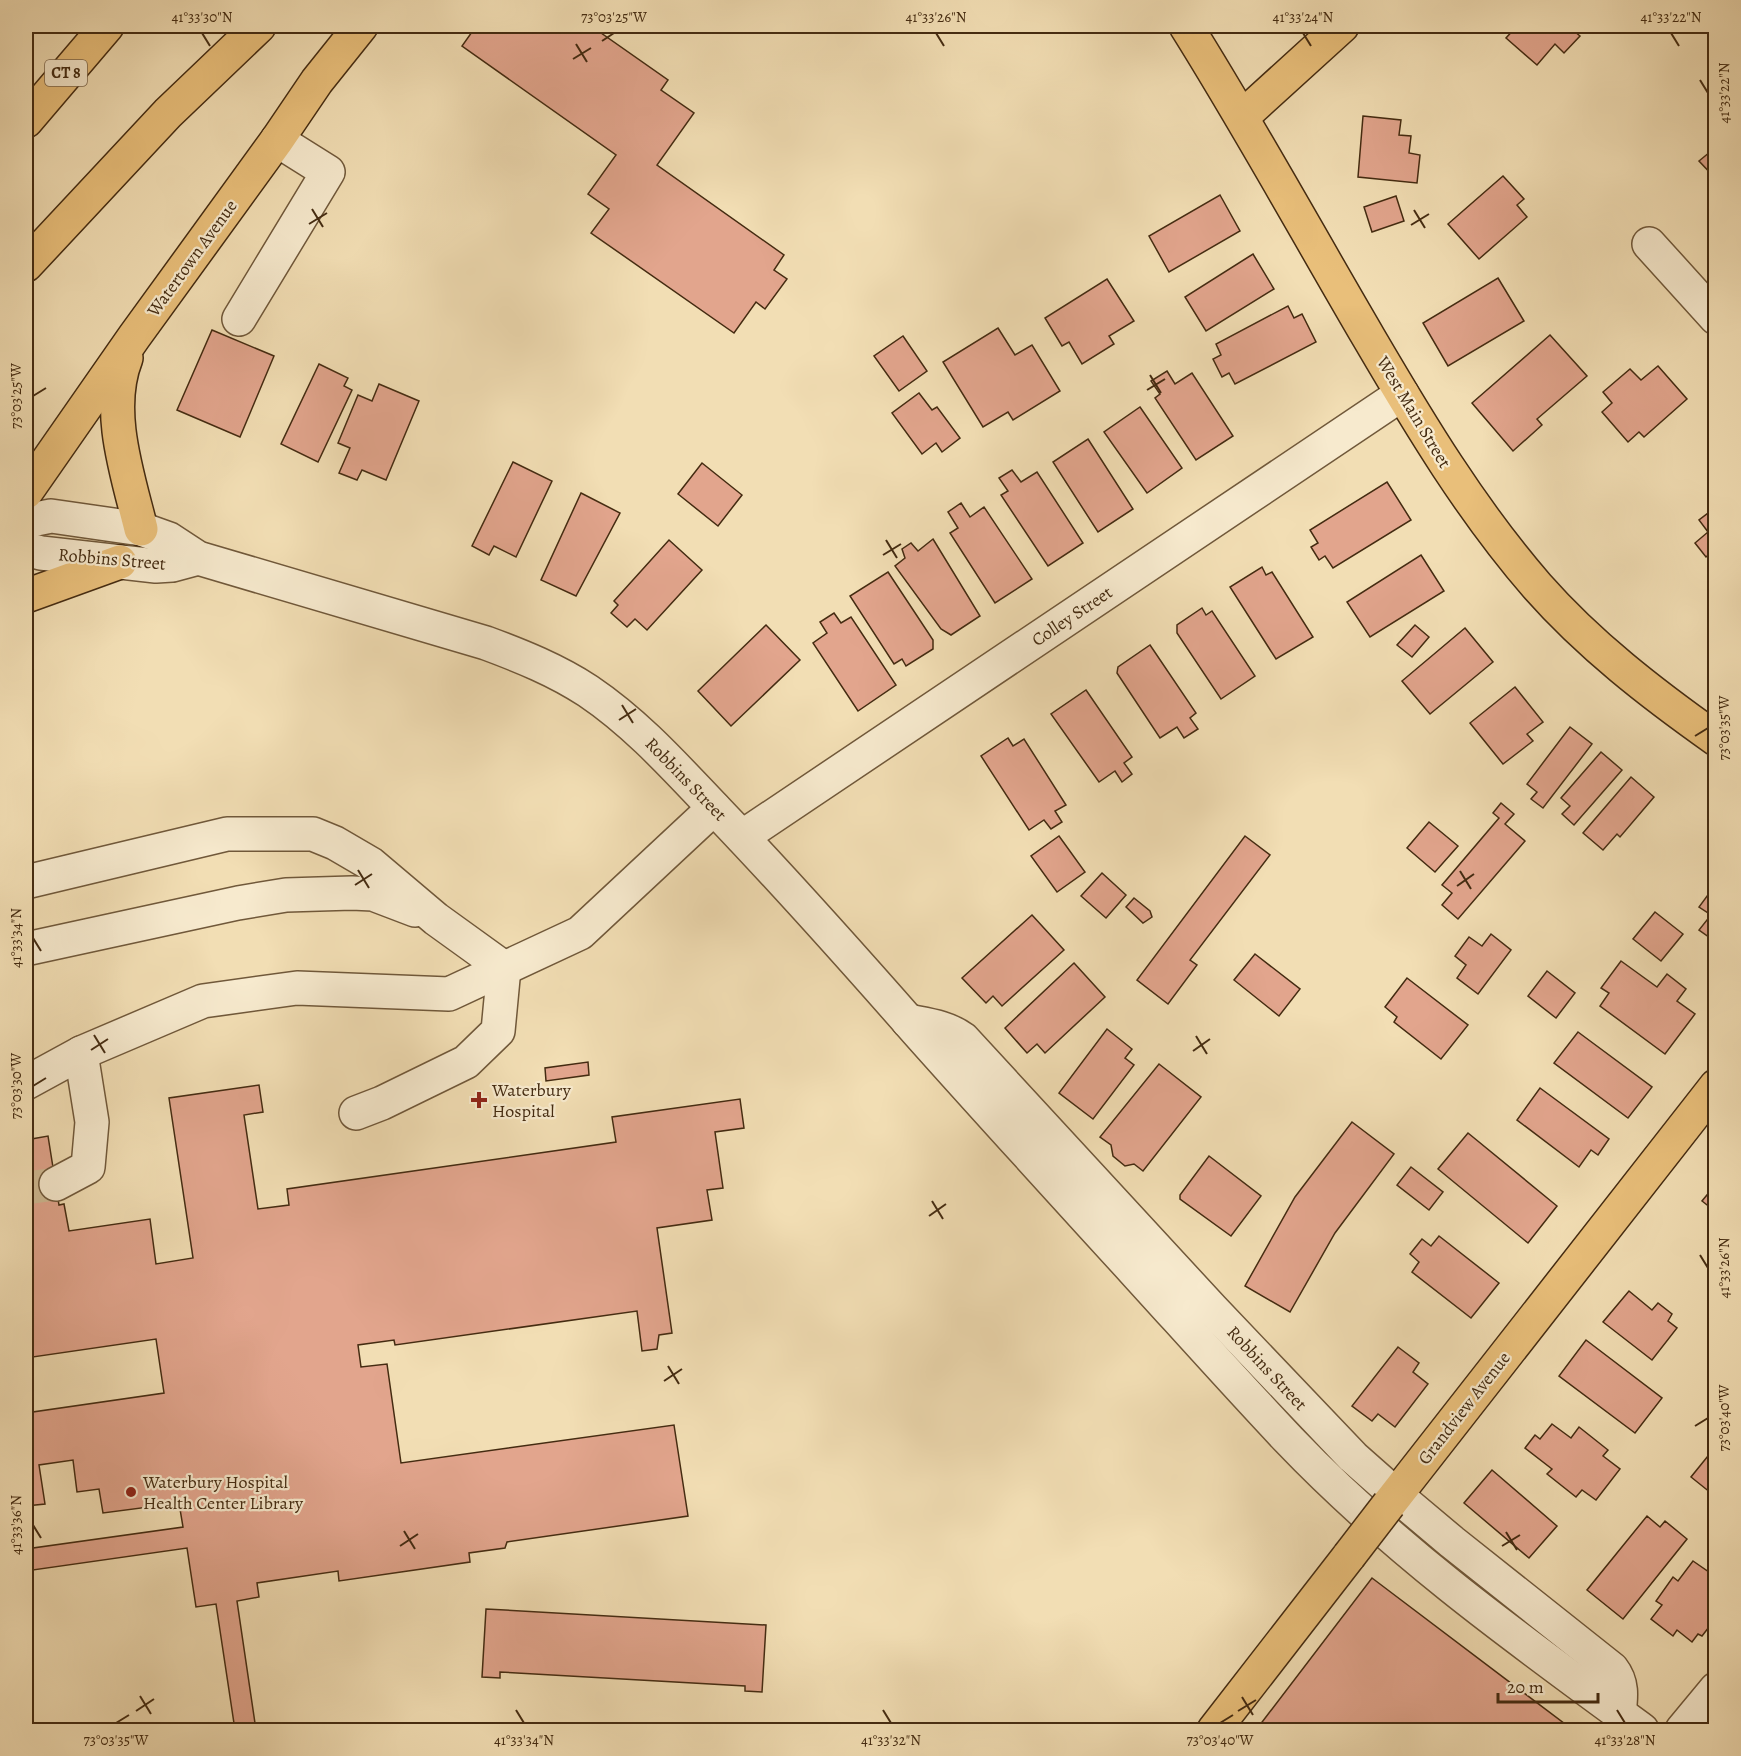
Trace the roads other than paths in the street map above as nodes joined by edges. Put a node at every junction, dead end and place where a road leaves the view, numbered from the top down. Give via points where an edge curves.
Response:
1 (107, 26) edge
2 (259, 26) edge
3 (361, 26) edge
4 (1186, 26) edge
5 (1342, 26) edge
6 (1242, 117) junction
7 (26, 121) edge
8 (277, 140) junction
9 (1649, 244) dead end
10 (26, 265) edge
11 (1716, 318) edge
12 (239, 319) dead end
13 (134, 337) junction
14 (1402, 394) junction
15 (26, 492) edge
16 (26, 521) edge
17 (141, 529) junction
18 (26, 549) edge
19 (198, 558) junction
20 (120, 562) junction
21 (26, 596) edge
22 (1716, 739) edge
23 (714, 808) junction
24 (742, 837) junction
25 (26, 882) edge
26 (436, 919) junction
27 (26, 949) edge
28 (504, 968) junction
29 (908, 1022) junction
30 (81, 1053) junction
31 (26, 1083) edge
32 (1716, 1086) edge
33 (356, 1113) dead end
34 (56, 1184) tunnel mouth
35 (1392, 1500) junction
36 (1716, 1689) edge
37 (1631, 1722) edge
38 (1214, 1731) edge
39 (1682, 1731) edge

1 - 7 main road, CT 8
2 - 10 main road via 168,113
3 - 8 main road, Watertown Avenue
4 - 6 main road, West Main Street
5 - 6 main road
6 - 14 main road, West Main Street
8 - 12 street via 328,172
8 - 13 main road, Watertown Avenue
9 - 11 street
13 - 15 main road, Watertown Avenue
13 - 17 main road via 122,368 117,398 118,431
14 - 22 main road, West Main Street via 1467,498 1537,586 1611,660
14 - 24 street, Colley Street
16 - 17 street, Robbins Street via 51,516
17 - 19 street, Robbins Street via 170,539
18 - 20 street, Robbins Street
19 - 20 street, Robbins Street via 156,566
19 - 23 street, Robbins Street via 486,643 533,661 585,689 624,718
20 - 21 main road
23 - 24 street, Robbins Street
23 - 28 street via 580,933
24 - 29 street, Robbins Street
25 - 26 street via 227,834 313,834 371,864
26 - 27 street via 373,894 286,895
26 - 28 street
28 - 30 street via 449,994 297,988 203,1001
28 - 33 street via 498,1030 466,1062
29 - 35 street, Robbins Street via 951,1032 963,1039
29 - 37 street, Robbins Street via 1326,1477 1430,1570
30 - 31 street
30 - 34 street via 92,1122 88,1167
32 - 35 main road, Grandview Avenue
35 - 37 street, Robbins Street via 1612,1669 1620,1682
35 - 38 main road, Grandview Avenue, bridge
36 - 39 street

